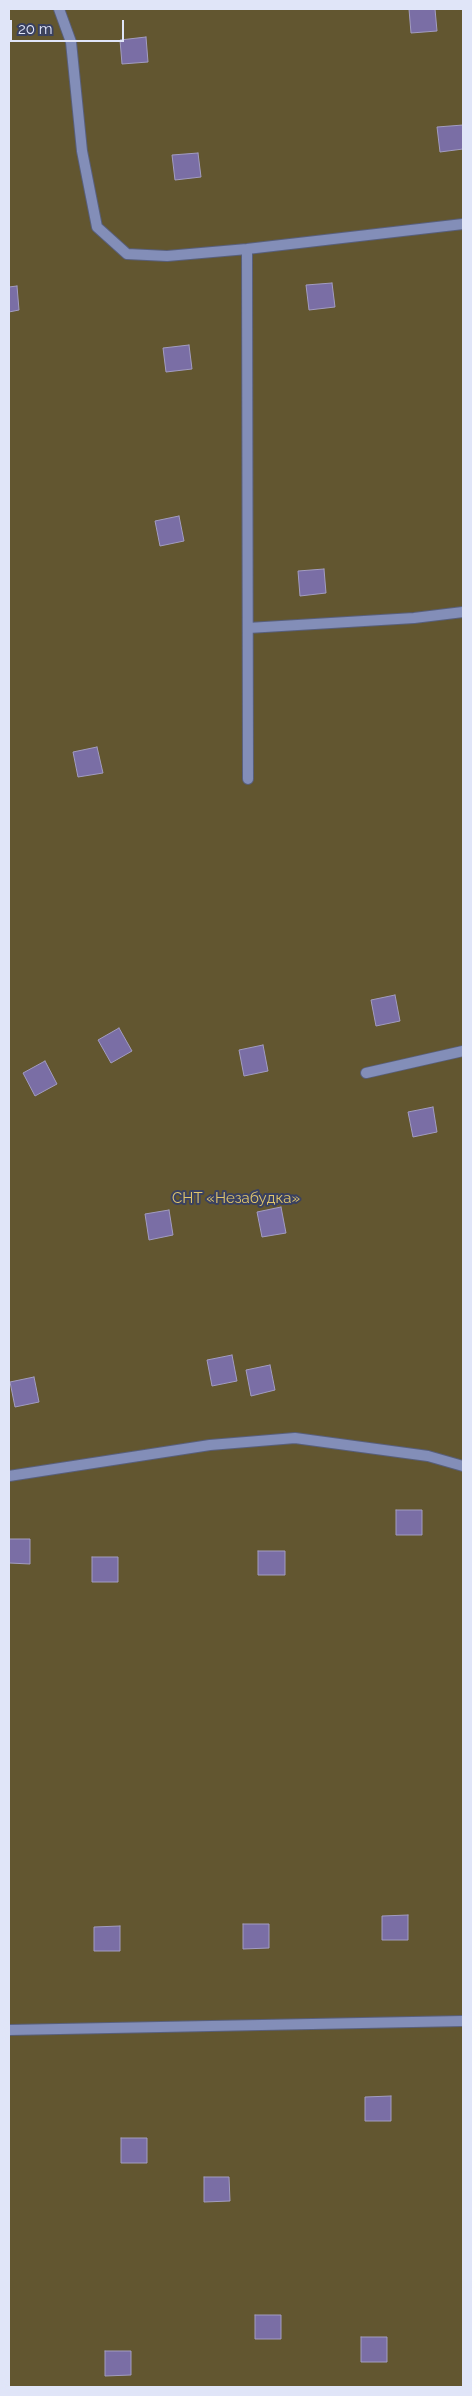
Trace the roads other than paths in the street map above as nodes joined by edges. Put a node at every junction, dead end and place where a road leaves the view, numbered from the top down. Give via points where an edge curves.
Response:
1 (58, 9) edge
2 (463, 224) edge
3 (247, 249) junction
4 (463, 612) edge
5 (248, 628) junction
6 (248, 779) dead end
7 (463, 1052) edge
8 (366, 1073) dead end
9 (463, 1466) edge
10 (9, 1476) edge
11 (463, 2021) edge
12 (9, 2030) edge

1 - 3 lane via 71,42 82,151 97,227 127,254 166,256
2 - 3 lane
3 - 5 lane
4 - 5 lane
5 - 6 lane
7 - 8 lane
9 - 10 lane via 428,1456 296,1438 210,1445
11 - 12 lane

